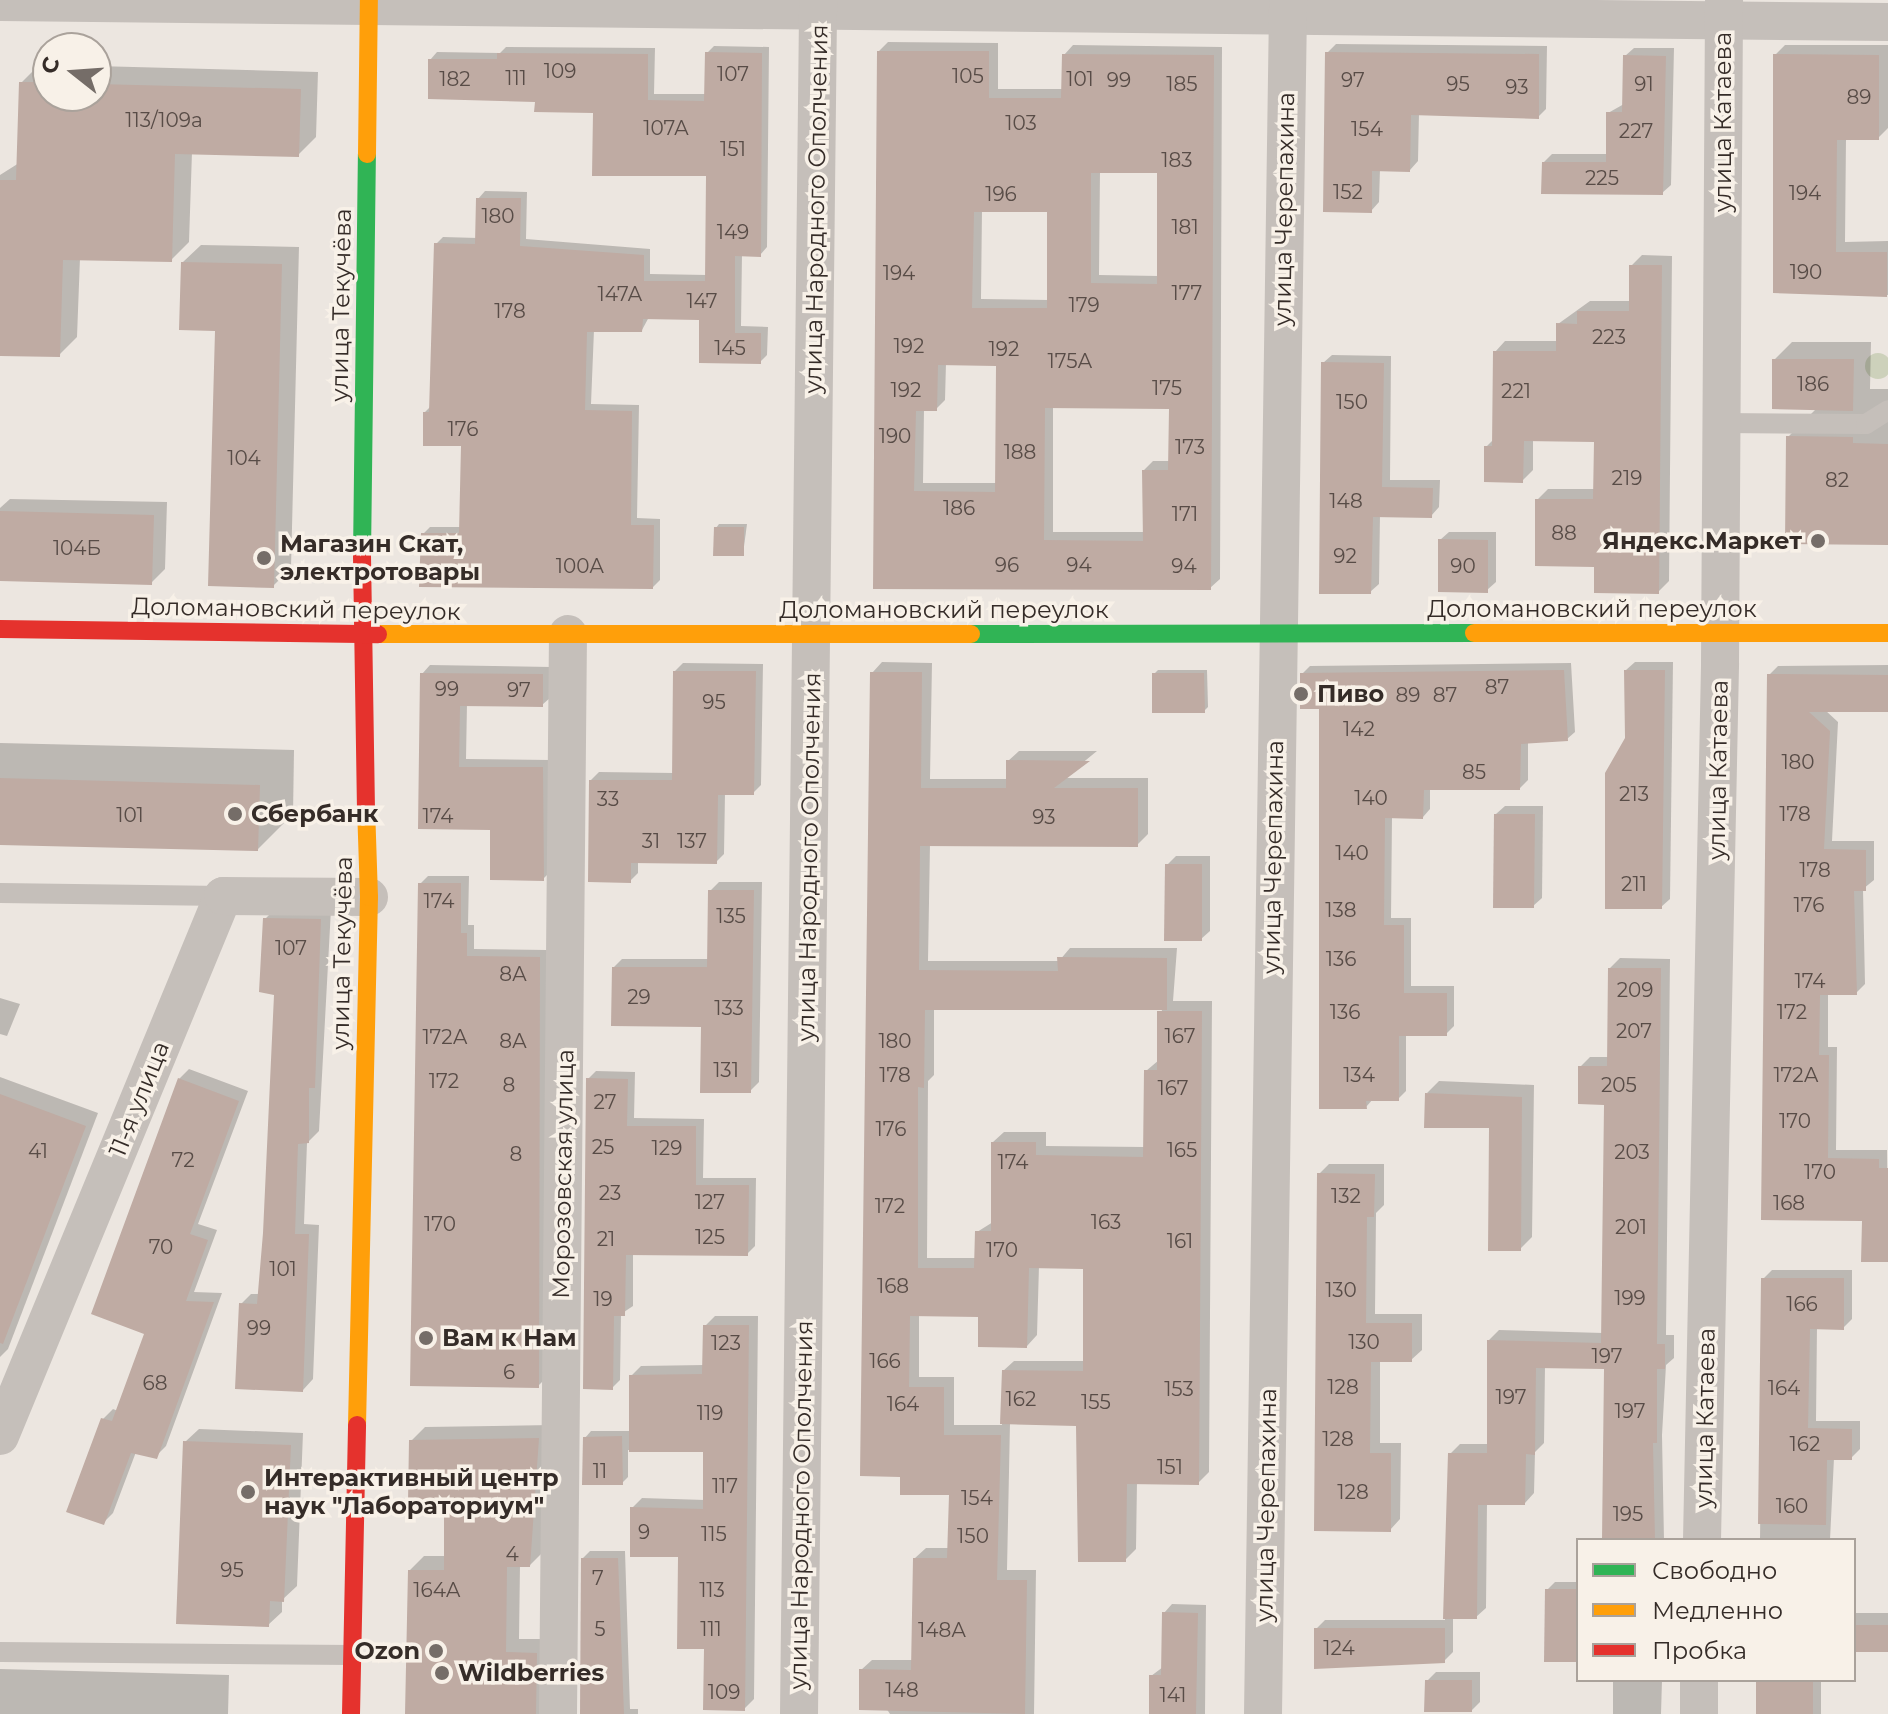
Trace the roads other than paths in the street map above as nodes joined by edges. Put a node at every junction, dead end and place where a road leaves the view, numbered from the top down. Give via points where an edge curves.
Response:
1 (19, 2) edge
2 (369, 4) edge
3 (818, 6) edge
4 (1288, 8) edge
5 (1724, 10) edge
6 (1888, 22) edge
7 (1888, 410) edge
8 (1722, 423) junction
9 (0, 629) edge
10 (1276, 633) junction
11 (1720, 633) junction
12 (1888, 633) edge
13 (361, 634) junction
14 (568, 634) junction
15 (811, 634) junction
16 (0, 893) edge
17 (223, 896) junction
18 (369, 897) junction
19 (0, 1436) edge
20 (1702, 1538) edge
21 (0, 1652) edge
22 (352, 1655) junction
23 (1699, 1682) edge
24 (351, 1714) edge
25 (558, 1714) edge
26 (799, 1714) edge
27 (1263, 1714) edge
28 (1699, 1714) edge

1 - 2 street
2 - 3 street
2 - 13 main road, улица Текучёва
3 - 4 street
3 - 15 street, улица Народного Ополчения
4 - 5 street
4 - 10 street, улица Черепахина
5 - 6 street
5 - 8 street, улица Катаева
7 - 8 lane via 1866,424
8 - 11 street, улица Катаева
9 - 13 main road, Доломановский переулок
10 - 11 main road, Доломановский переулок
10 - 15 main road, Доломановский переулок
10 - 27 street, улица Черепахина
11 - 12 main road, Доломановский переулок
11 - 20 street, улица Катаева
13 - 14 main road, Доломановский переулок
13 - 18 main road, улица Текучёва
14 - 15 main road, Доломановский переулок
14 - 25 street, Морозовская улица
15 - 26 street, улица Народного Ополчения
16 - 17 lane
17 - 18 street
17 - 19 street, 11-я улица
18 - 22 main road, улица Текучёва
21 - 22 lane
22 - 24 main road, улица Текучёва
23 - 28 street

